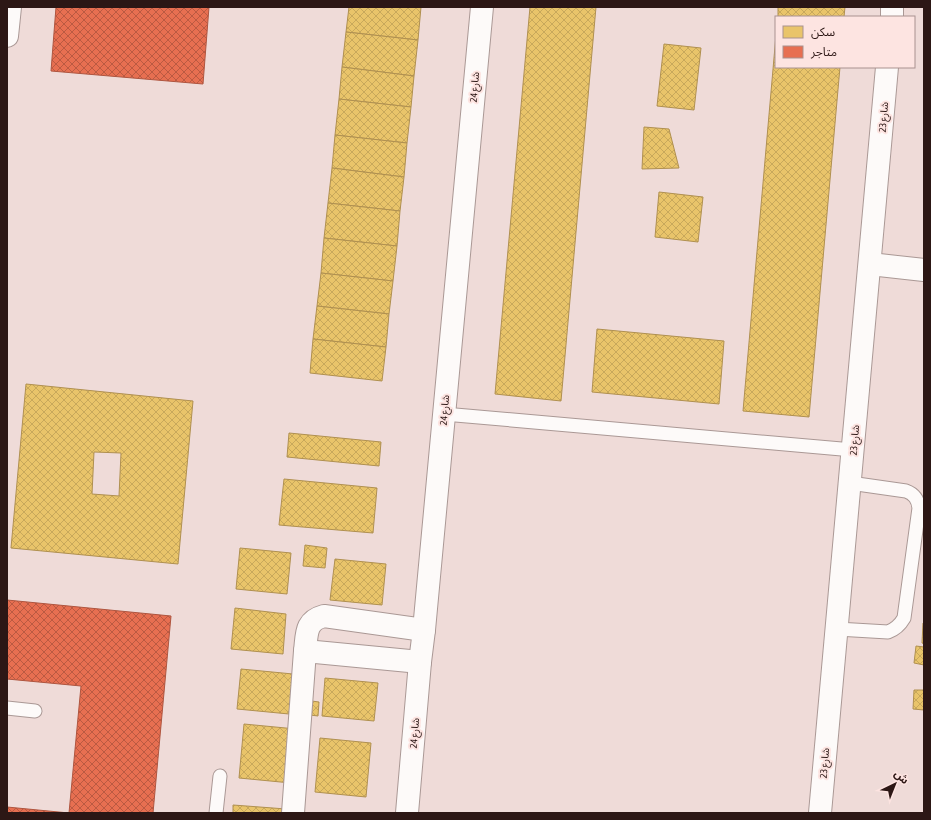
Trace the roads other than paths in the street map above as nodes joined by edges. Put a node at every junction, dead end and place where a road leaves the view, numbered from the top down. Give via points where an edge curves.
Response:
1 (10, 7) edge
2 (482, 7) edge
3 (7, 36) edge
4 (887, 68) edge
5 (870, 264) junction
6 (924, 270) edge
7 (444, 414) junction
8 (853, 450) junction
9 (850, 483) junction
10 (837, 629) junction
11 (424, 630) junction
12 (305, 651) junction
13 (420, 662) junction
14 (7, 708) edge
15 (36, 711) dead end
16 (220, 776) dead end
17 (216, 813) edge
18 (293, 813) edge
19 (407, 813) edge
20 (820, 813) edge

1 - 3 street
2 - 7 street, شارع 24
4 - 5 street, شارع 23
5 - 6 street
5 - 8 street, شارع 23
7 - 8 lane
7 - 11 street, شارع 24
8 - 9 street, شارع 23
9 - 10 street, شارع 23
9 - 10 lane via 912,493 919,508 904,618 900,624 888,632
10 - 20 street, شارع 23
11 - 12 street via 324,616 308,627
11 - 13 street, شارع 24
12 - 13 street
12 - 18 street
13 - 19 street, شارع 24
14 - 15 lane
16 - 17 lane

